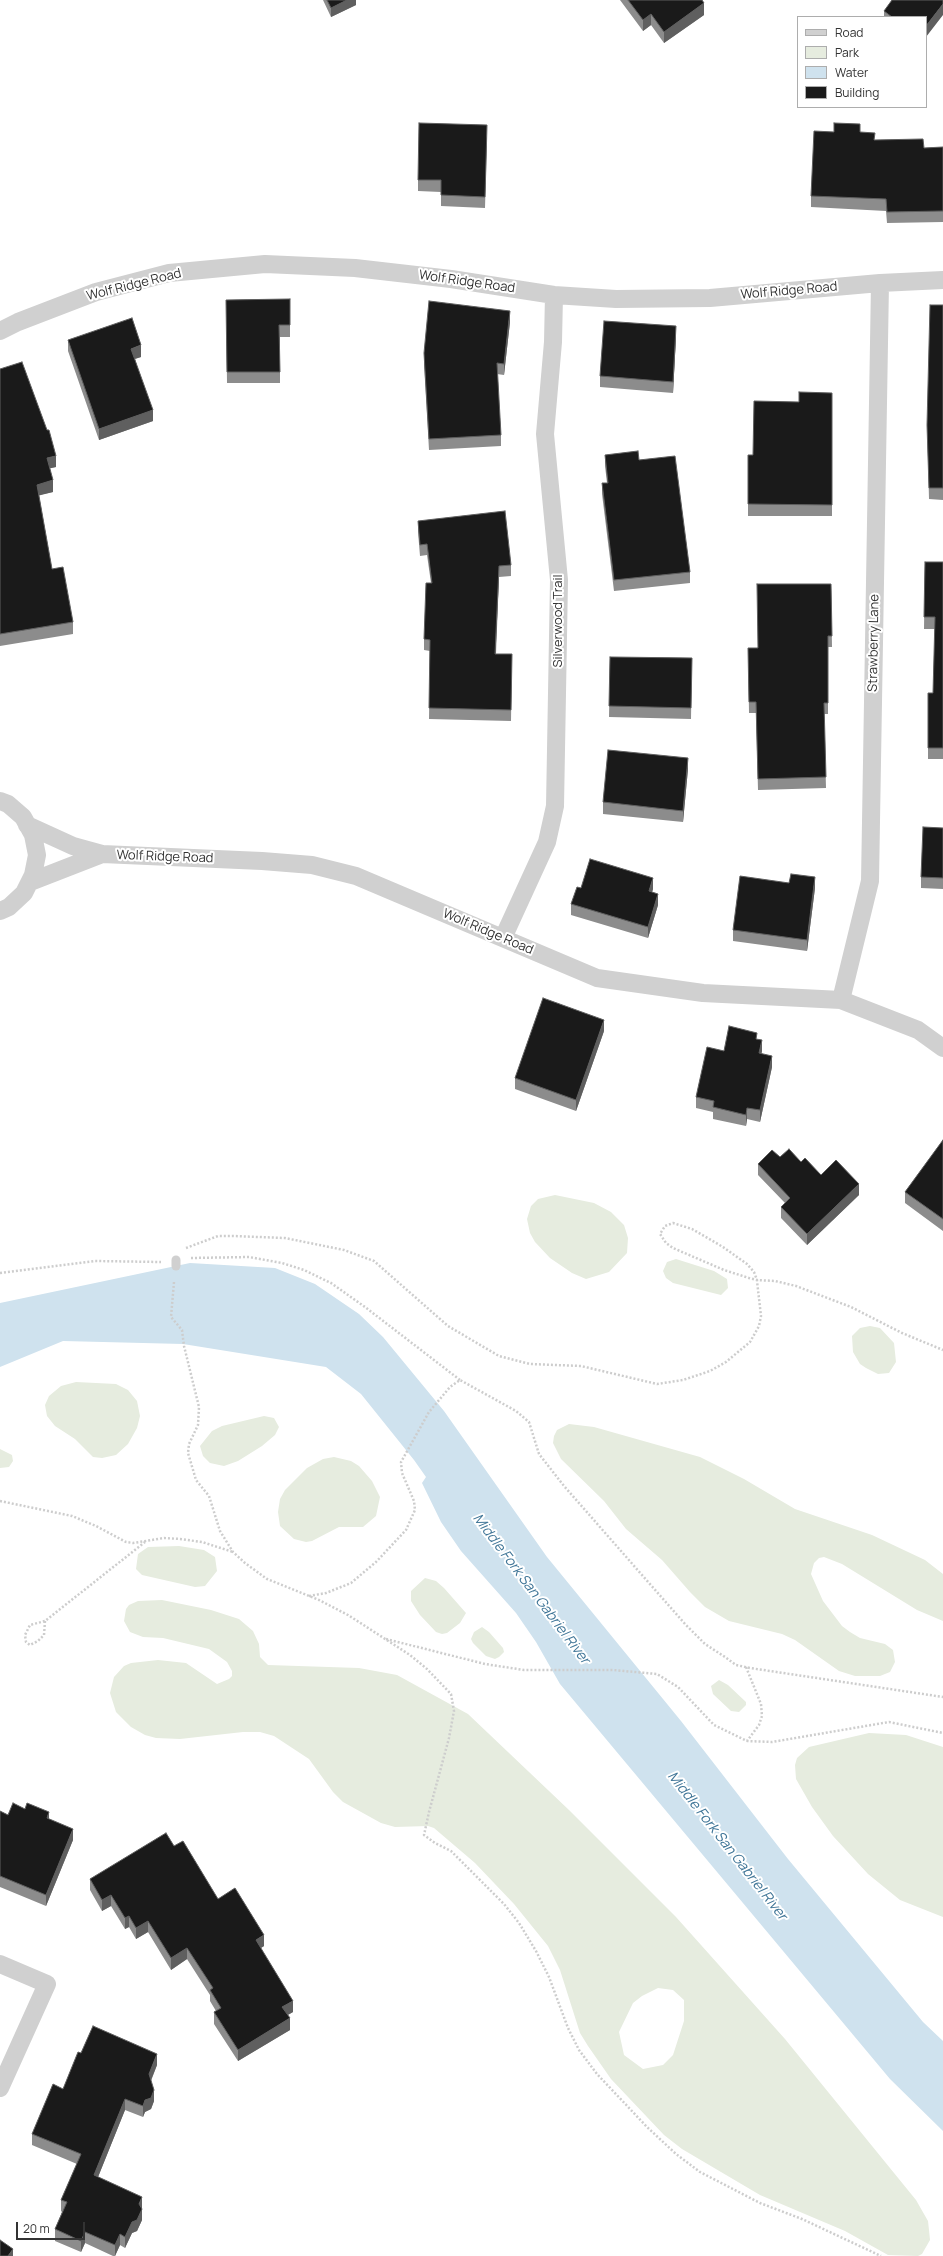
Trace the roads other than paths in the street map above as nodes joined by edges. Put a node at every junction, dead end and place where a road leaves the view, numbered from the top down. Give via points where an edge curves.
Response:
1 (943, 280) edge
2 (880, 283) junction
3 (554, 295) junction
4 (0, 331) edge
5 (0, 801) edge
6 (27, 825) junction
7 (102, 854) junction
8 (30, 882) junction
9 (0, 911) edge
10 (503, 938) junction
11 (841, 1000) junction
12 (943, 1048) edge
13 (0, 1964) edge
14 (0, 2088) edge

1 - 2 street, Wolf Ridge Road
2 - 3 street, Wolf Ridge Road via 710,298 616,299
2 - 11 street, Strawberry Lane via 870,881
3 - 4 street, Wolf Ridge Road via 451,278 355,268 265,264 170,274 96,292
3 - 10 street, Silverwood Trail via 553,342 545,434 559,580 555,806 547,842
5 - 6 street via 8,804 23,817
6 - 7 street via 73,846
6 - 8 street via 33,835 37,855
7 - 8 street, Wolf Ridge Road
7 - 10 street, Wolf Ridge Road via 312,865 356,876
8 - 9 street via 24,893 9,907
10 - 11 street, Wolf Ridge Road via 597,978 703,993
11 - 12 street, Wolf Ridge Road via 918,1030
13 - 14 street via 47,1984

